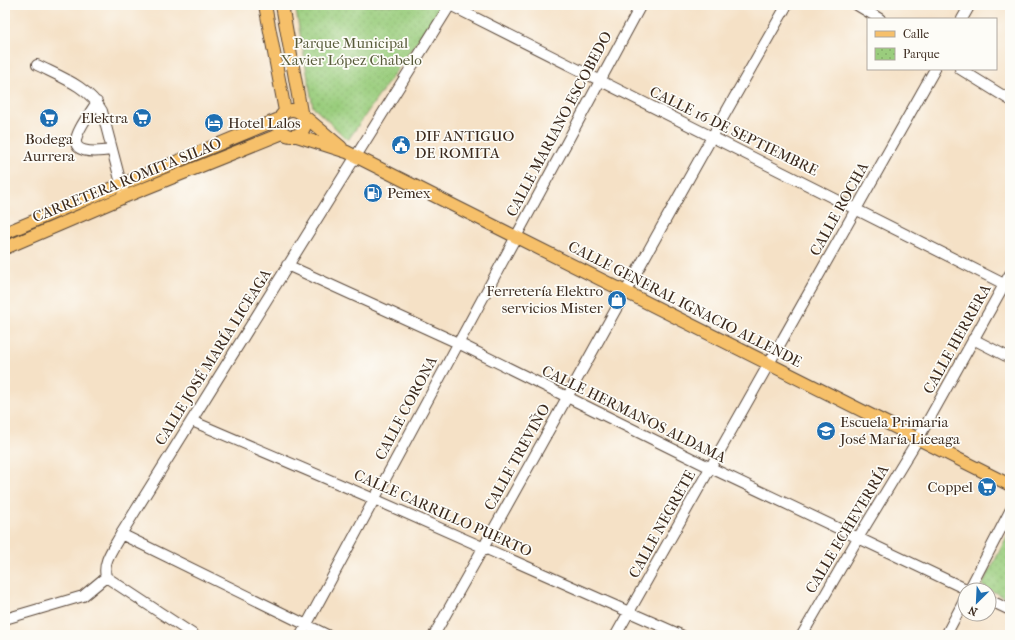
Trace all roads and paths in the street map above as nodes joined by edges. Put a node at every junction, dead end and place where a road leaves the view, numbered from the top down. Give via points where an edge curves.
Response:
1 (265, 5) edge
2 (282, 5) edge
3 (450, 5) edge
4 (641, 5) edge
5 (787, 5) edge
6 (857, 5) edge
7 (970, 5) edge
8 (878, 18) edge
9 (963, 18) edge
10 (37, 65) dead end
11 (934, 70) edge
12 (962, 70) edge
13 (600, 80) junction
14 (1010, 100) edge
15 (97, 102) junction
16 (302, 114) junction
17 (282, 115) junction
18 (283, 133) junction
19 (297, 136) junction
20 (711, 136) junction
21 (112, 150) junction
22 (351, 155) junction
23 (121, 184) junction
24 (124, 197) junction
25 (857, 208) junction
26 (5, 233) edge
27 (516, 236) junction
28 (5, 248) edge
29 (287, 265) junction
30 (1010, 274) edge
31 (1007, 285) edge
32 (626, 293) junction
33 (973, 339) junction
34 (458, 343) junction
35 (1010, 358) edge
36 (768, 364) junction
37 (567, 398) junction
38 (192, 421) junction
39 (918, 439) junction
40 (711, 468) junction
41 (1010, 485) edge
42 (374, 498) junction
43 (1010, 511) edge
44 (121, 534) junction
45 (858, 538) junction
46 (484, 547) junction
47 (106, 577) junction
48 (973, 582) edge
49 (957, 584) edge
50 (997, 604) edge
51 (1010, 610) edge
52 (629, 613) junction
53 (957, 614) edge
54 (5, 619) edge
55 (306, 625) junction
56 (181, 631) edge
57 (194, 635) edge
58 (301, 635) edge
59 (327, 635) edge
60 (434, 635) edge
61 (616, 635) edge
62 (681, 635) edge
63 (802, 635) edge
64 (946, 635) edge

1 - 17 main road
2 - 16 main road
3 - 13 street, CALLE 16 DE SEPTIEMBRE
3 - 22 street, CALLE JOSÉ MARÍA LICEAGA
4 - 13 street, CALLE MARIANO ESCOBEDO
5 - 20 street, CALLE TREVIÑO
6 - 8 street
7 - 9 street
10 - 15 street via 80,88
11 - 25 street, CALLE ROCHA
12 - 14 street
13 - 20 street, CALLE 16 DE SEPTIEMBRE
13 - 27 street, CALLE MARIANO ESCOBEDO
15 - 21 street via 102,111
15 - 21 street via 78,131 75,137 76,144 87,152
16 - 17 main road via 290,109
16 - 19 main road via 306,124
16 - 22 main road, CALLE GENERAL IGNACIO ALLENDE
17 - 18 main road via 279,124
17 - 23 main road, CARRETERA ROMITA SILAO
18 - 19 main road
18 - 24 main road, CARRETERA ROMITA SILAO
19 - 22 main road, CALLE GENERAL IGNACIO ALLENDE
20 - 25 street, CALLE 16 DE SEPTIEMBRE
20 - 32 street, CALLE TREVIÑO
21 - 23 street
22 - 27 main road, CALLE GENERAL IGNACIO ALLENDE
22 - 29 street, CALLE JOSÉ MARÍA LICEAGA
23 - 24 street
23 - 26 main road, CARRETERA ROMITA SILAO
24 - 28 main road, CARRETERA ROMITA SILAO
25 - 31 street, CALLE 16 DE SEPTIEMBRE
25 - 36 street, CALLE ROCHA
27 - 32 main road, CALLE GENERAL IGNACIO ALLENDE
27 - 34 street, CALLE CORONA
29 - 34 street, CALLE HERMANOS ALDAMA
29 - 38 street, CALLE JOSÉ MARÍA LICEAGA
30 - 31 street, CALLE HERRERA
31 - 33 street, CALLE HERRERA
32 - 36 main road, CALLE GENERAL IGNACIO ALLENDE
32 - 37 street, CALLE TREVIÑO
33 - 35 street
33 - 39 street, CALLE HERRERA
34 - 37 street, CALLE HERMANOS ALDAMA
34 - 42 street, CALLE CORONA
36 - 39 main road, CALLE GENERAL IGNACIO ALLENDE
36 - 40 street, CALLE NEGRETE
37 - 40 street, CALLE HERMANOS ALDAMA
37 - 46 street, CALLE TREVIÑO
38 - 42 street, CALLE CARRILLO PUERTO
38 - 44 street, CALLE JOSÉ MARÍA LICEAGA
39 - 41 main road, CALLE GENERAL IGNACIO ALLENDE
39 - 45 street, CALLE ECHEVERRÍA
40 - 45 street, CALLE HERMANOS ALDAMA
40 - 52 street, CALLE NEGRETE
42 - 46 street, CALLE CARRILLO PUERTO
42 - 55 street, CALLE CORONA
43 - 48 street
44 - 47 street, CALLE JOSÉ MARÍA LICEAGA via 106,562
44 - 55 street
45 - 49 street, CALLE HERMANOS ALDAMA
45 - 63 street, CALLE ECHEVERRÍA
46 - 52 street, CALLE CARRILLO PUERTO
46 - 60 street, CALLE TREVIÑO
47 - 54 street via 83,596
47 - 56 street
50 - 51 street
52 - 61 street, CALLE NEGRETE
52 - 62 street, CALLE CARRILLO PUERTO
53 - 64 street
55 - 58 street, CALLE CORONA
55 - 59 street
56 - 57 street

